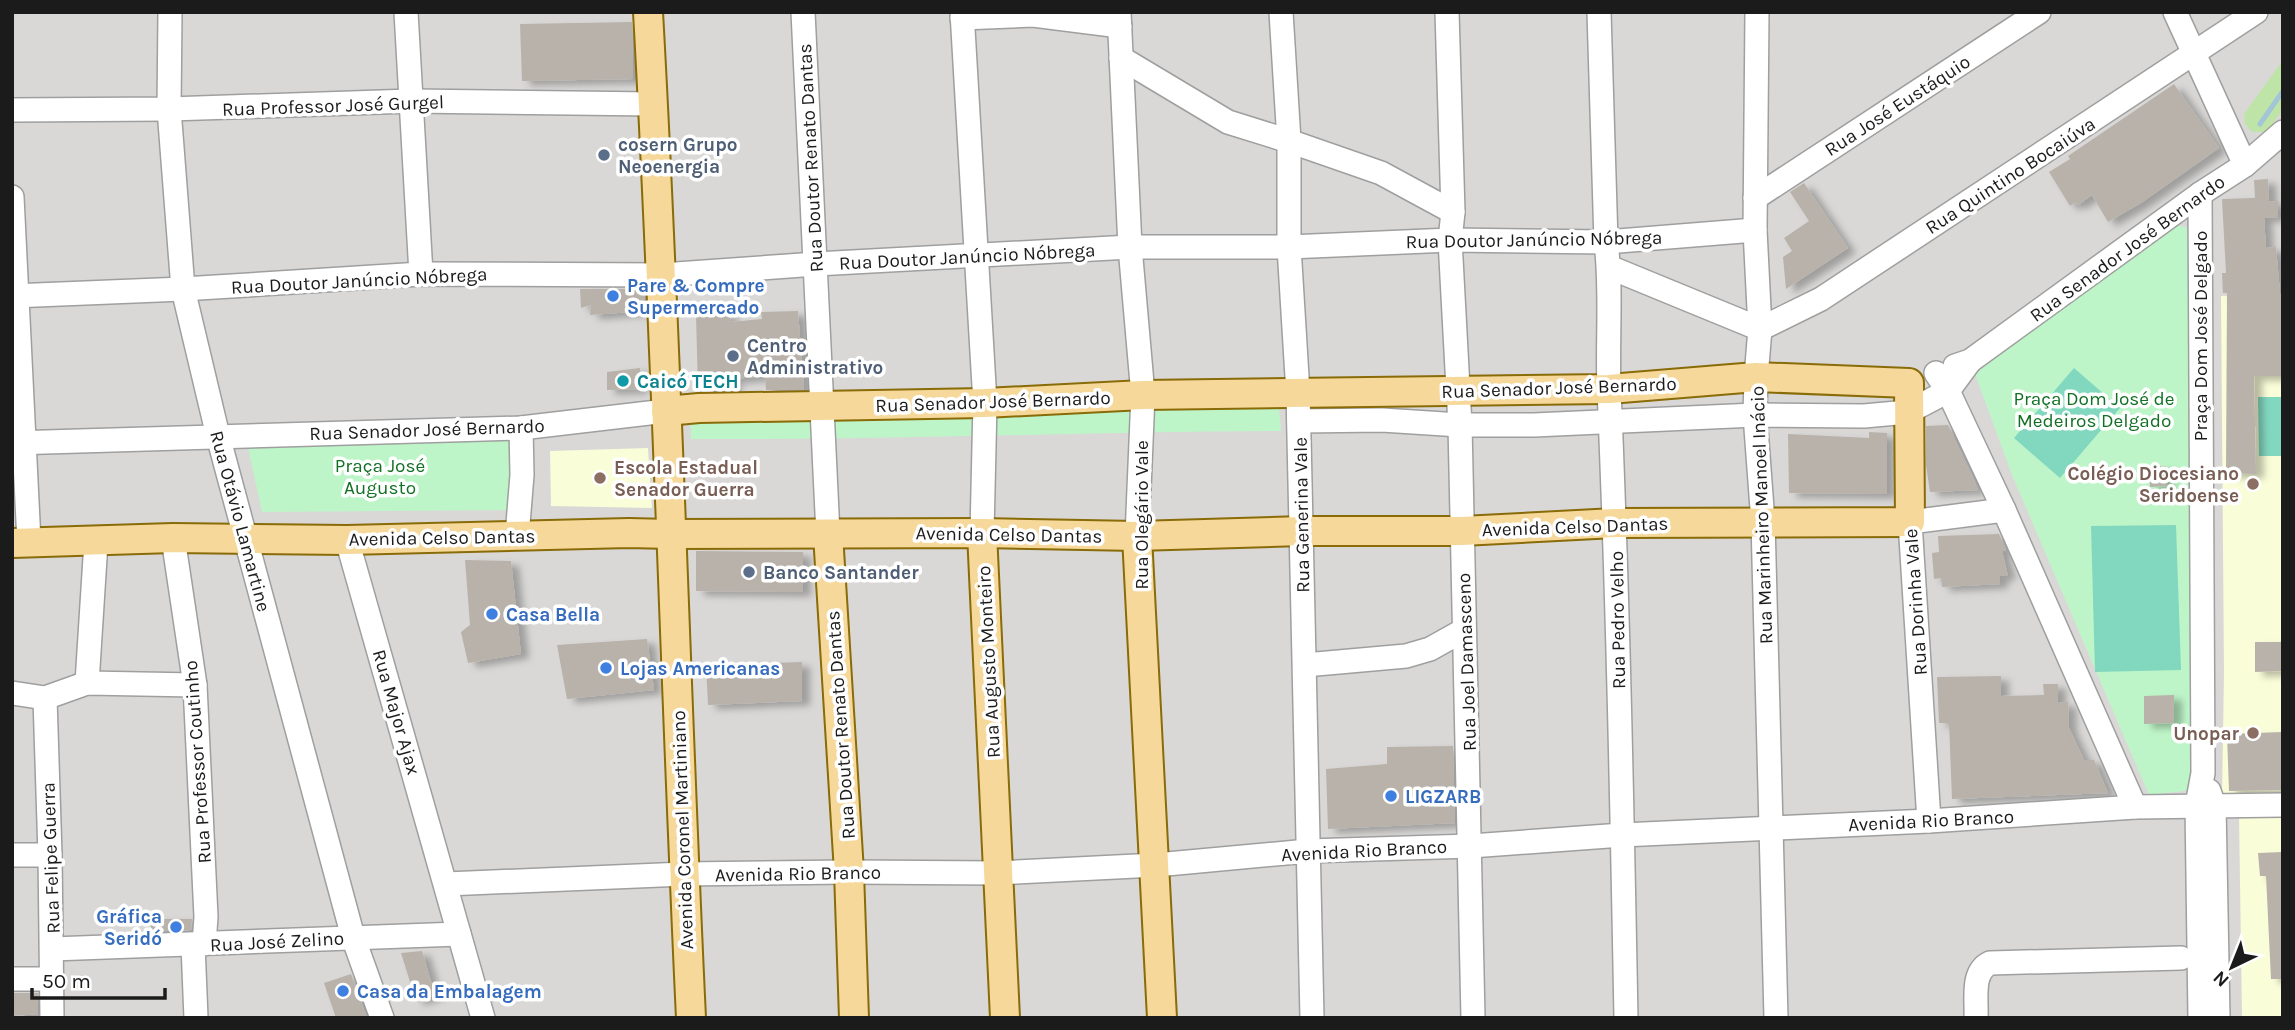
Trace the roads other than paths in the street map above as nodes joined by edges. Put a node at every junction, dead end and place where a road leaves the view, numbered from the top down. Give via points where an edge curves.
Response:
1 (170, 12) edge
2 (406, 12) edge
3 (648, 12) edge
4 (803, 12) edge
5 (1282, 12) edge
6 (1447, 12) edge
7 (1599, 12) edge
8 (1757, 12) edge
9 (2039, 12) edge
10 (2175, 12) edge
11 (2256, 12) edge
12 (962, 15) edge
13 (1119, 19) edge
14 (2193, 54) junction
15 (1121, 58) junction
16 (411, 101) junction
17 (653, 104) junction
18 (12, 110) edge
19 (169, 110) junction
20 (2281, 139) edge
21 (1289, 141) junction
22 (2245, 165) junction
23 (2200, 194) junction
24 (12, 197) edge
25 (1755, 198) junction
26 (1453, 212) junction
27 (1755, 230) junction
28 (1450, 240) junction
29 (1606, 242) junction
30 (1130, 247) junction
31 (1289, 247) junction
32 (977, 257) junction
33 (816, 264) junction
34 (1609, 267) junction
35 (421, 274) junction
36 (662, 275) junction
37 (184, 289) junction
38 (14, 296) edge
39 (1760, 329) junction
40 (1756, 377) junction
41 (1839, 380) junction
42 (1942, 382) junction
43 (1678, 383) junction
44 (1909, 383) junction
45 (1609, 389) junction
46 (1459, 391) junction
47 (1535, 391) junction
48 (1143, 395) junction
49 (985, 403) junction
50 (821, 407) junction
51 (1298, 407) junction
52 (1381, 407) junction
53 (666, 411) junction
54 (1908, 412) junction
55 (1755, 415) junction
56 (1838, 416) junction
57 (1681, 418) junction
58 (1611, 423) junction
59 (1460, 425) junction
60 (1534, 425) junction
61 (521, 428) junction
62 (218, 436) junction
63 (19, 443) edge
64 (2004, 510) junction
65 (1763, 522) junction
66 (1910, 522) junction
67 (1615, 523) junction
68 (1302, 531) junction
69 (1462, 531) junction
70 (982, 533) junction
71 (670, 534) junction
72 (828, 534) junction
73 (517, 536) junction
74 (1137, 536) junction
75 (173, 538) junction
76 (246, 538) junction
77 (347, 540) junction
78 (96, 542) junction
79 (21, 543) edge
80 (1464, 630) junction
81 (1305, 665) junction
82 (86, 683) junction
83 (195, 685) junction
84 (12, 693) edge
85 (45, 698) junction
86 (2206, 805) junction
87 (2283, 805) edge
88 (2135, 807) junction
89 (1929, 821) junction
90 (1772, 829) junction
91 (1622, 835) junction
92 (1471, 846) junction
93 (1308, 851) junction
94 (12, 855) edge
95 (50, 855) junction
96 (1156, 865) junction
97 (849, 872) junction
98 (998, 873) junction
99 (684, 874) junction
100 (446, 884) junction
101 (459, 934) junction
102 (353, 937) junction
103 (199, 945) junction
104 (52, 950) junction
105 (2199, 962) junction
106 (12, 979) edge
107 (51, 979) junction
108 (52, 1018) edge
109 (196, 1018) edge
110 (382, 1018) edge
111 (483, 1018) edge
112 (691, 1018) edge
113 (854, 1018) edge
114 (1005, 1018) edge
115 (1162, 1018) edge
116 (1312, 1018) edge
117 (1474, 1018) edge
118 (1626, 1018) edge
119 (1776, 1018) edge
120 (1976, 1018) edge
121 (2200, 1018) edge
122 (2218, 1018) edge

1 - 19 street, Rua Otávio Lamartine
2 - 16 street
3 - 17 main road, Avenida Coronel Martiniano
4 - 33 street, Rua Doutor Renato Dantas
5 - 21 street, Rua Generina Vale
6 - 26 street, Rua Joel Damasceno
7 - 29 street, Rua Pedro Velho
8 - 25 street, Rua Marinheiro Manoel Inácio
9 - 25 street, Rua José Eustáquio
10 - 14 street
11 - 14 street, Rua Quintino Bocaiúva
12 - 13 street
12 - 32 street, Rua Augusto Monteiro
13 - 15 street, Rua Olegário Vale
14 - 22 street
14 - 39 street, Rua Quintino Bocaiúva via 1821,299
15 - 21 street via 1228,122
15 - 30 street, Rua Olegário Vale
16 - 17 street, Rua Professor José Gurgel
16 - 19 street, Rua Professor José Gurgel
16 - 35 street
17 - 36 main road, Avenida Coronel Martiniano
18 - 19 street, Rua Professor José Gurgel
19 - 37 street, Rua Otávio Lamartine
20 - 22 street, Rua Senador José Bernardo
21 - 26 street via 1381,173
21 - 31 street, Rua Generina Vale
22 - 23 street, Rua Senador José Bernardo
23 - 42 street, Rua Senador José Bernardo
23 - 86 street, Praça Dom José Delgado
24 - 38 street
25 - 27 street, Rua Marinheiro Manoel Inácio
26 - 28 street, Rua Joel Damasceno
27 - 29 street, Rua Doutor Janúncio Nóbrega
27 - 39 street, Rua Marinheiro Manoel Inácio
28 - 29 street, Rua Doutor Janúncio Nóbrega
28 - 31 street, Rua Doutor Janúncio Nóbrega
28 - 46 street, Rua Joel Damasceno
29 - 34 street, Rua Pedro Velho
30 - 31 street, Rua Doutor Janúncio Nóbrega
30 - 32 street, Rua Doutor Janúncio Nóbrega
30 - 48 street, Rua Olegário Vale
31 - 51 street, Rua Generina Vale
32 - 33 street, Rua Doutor Janúncio Nóbrega
32 - 49 street, Rua Augusto Monteiro
33 - 36 street, Rua Doutor Janúncio Nóbrega
33 - 50 street, Rua Doutor Renato Dantas
34 - 39 street
34 - 45 street, Rua Pedro Velho
35 - 36 street, Rua Doutor Janúncio Nóbrega
35 - 37 street, Rua Doutor Janúncio Nóbrega
36 - 53 main road, Avenida Coronel Martiniano
37 - 38 street, Rua Doutor Janúncio Nóbrega
37 - 62 street, Rua Otávio Lamartine
38 - 63 street
39 - 40 street, Rua Marinheiro Manoel Inácio
40 - 41 main road, Rua Senador José Bernardo
40 - 43 main road, Rua Senador José Bernardo
40 - 55 street, Rua Marinheiro Manoel Inácio
41 - 44 main road, Rua Senador José Bernardo
41 - 56 street
42 - 44 street, Rua Senador José Bernardo
42 - 54 street, Rua Senador José Bernardo
42 - 64 street
43 - 45 main road, Rua Senador José Bernardo
43 - 57 street
44 - 54 main road, Rua Dorinha Vale
45 - 47 main road, Rua Senador José Bernardo
45 - 58 street, Rua Pedro Velho
46 - 47 main road, Rua Senador José Bernardo
46 - 52 main road, Rua Senador José Bernardo
46 - 59 street, Rua Joel Damasceno
47 - 60 street
48 - 49 main road, Rua Senador José Bernardo
48 - 51 main road, Rua Senador José Bernardo
48 - 74 street, Rua Olegário Vale
49 - 50 main road, Rua Senador José Bernardo
49 - 70 street, Rua Augusto Monteiro
50 - 53 main road, Rua Senador José Bernardo
50 - 72 street, Rua Doutor Renato Dantas
51 - 52 main road, Rua Senador José Bernardo
51 - 68 street, Rua Generina Vale
52 - 59 street, Rua Senador José Bernardo
53 - 61 street, Rua Senador José Bernardo
53 - 71 main road, Avenida Coronel Martiniano
54 - 56 street, Rua Senador José Bernardo
54 - 66 main road, Rua Dorinha Vale
55 - 56 street, Rua Senador José Bernardo
55 - 57 street, Rua Senador José Bernardo
55 - 65 street, Rua Marinheiro Manoel Inácio
57 - 58 street, Rua Senador José Bernardo
58 - 60 street, Rua Senador José Bernardo
58 - 67 street, Rua Pedro Velho
59 - 60 street, Rua Senador José Bernardo
59 - 69 street, Rua Joel Damasceno
61 - 62 street, Rua Senador José Bernardo
61 - 73 street
62 - 63 street, Rua Senador José Bernardo
62 - 76 street, Rua Otávio Lamartine
63 - 79 street
64 - 66 street, Avenida Celso Dantas
64 - 88 street
65 - 66 main road, Avenida Celso Dantas
65 - 67 main road, Avenida Celso Dantas
65 - 90 street, Rua Marinheiro Manoel Inácio
66 - 89 street, Rua Dorinha Vale
67 - 69 main road, Avenida Celso Dantas
67 - 91 street, Rua Pedro Velho
68 - 69 main road, Avenida Celso Dantas
68 - 74 main road, Avenida Celso Dantas
68 - 81 street, Rua Generina Vale
69 - 80 street, Rua Joel Damasceno
70 - 72 main road, Avenida Celso Dantas
70 - 74 main road, Avenida Celso Dantas
70 - 98 main road, Rua Augusto Monteiro
71 - 72 main road, Avenida Celso Dantas
71 - 73 main road, Avenida Celso Dantas
71 - 99 main road, Avenida Coronel Martiniano
72 - 97 main road, Rua Doutor Renato Dantas
73 - 77 main road, Avenida Celso Dantas
74 - 96 main road, Rua Olegário Vale
75 - 76 main road, Avenida Celso Dantas
75 - 78 main road, Avenida Celso Dantas
75 - 83 street, Rua Professor Coutinho
76 - 77 main road, Avenida Celso Dantas
76 - 102 street, Rua Otávio Lamartine
77 - 100 street, Rua Major Ajax
78 - 79 main road, Avenida Celso Dantas
78 - 82 street
80 - 81 street via 1406,656
80 - 92 street, Rua Joel Damasceno
81 - 93 street, Rua Generina Vale
82 - 83 street
82 - 85 street
83 - 103 street, Rua Professor Coutinho via 205,917
84 - 85 street
85 - 95 street, Rua Felipe Guerra
86 - 87 street, Avenida Rio Branco
86 - 88 street, Avenida Rio Branco
86 - 105 street, Praça Dom José Delgado via 2207,898
88 - 89 street, Avenida Rio Branco
89 - 90 street, Avenida Rio Branco
90 - 91 street, Avenida Rio Branco
90 - 119 street, Rua Marinheiro Manoel Inácio
91 - 92 street, Avenida Rio Branco
91 - 118 street, Rua Pedro Velho
92 - 93 street, Avenida Rio Branco
92 - 117 street, Rua Joel Damasceno
93 - 96 street, Avenida Rio Branco
93 - 116 street, Rua Generina Vale
94 - 95 street
95 - 104 street, Rua Felipe Guerra
96 - 98 street, Avenida Rio Branco
96 - 115 main road, Rua Olegário Vale
97 - 98 street, Avenida Rio Branco
97 - 99 street, Avenida Rio Branco
97 - 113 main road, Rua Doutor Renato Dantas
98 - 114 main road, Rua Augusto Monteiro
99 - 100 street, Avenida Rio Branco
99 - 112 main road, Avenida Coronel Martiniano
100 - 101 street, Rua Major Ajax
101 - 102 street, Rua José Zelino
101 - 111 street, Rua Major Ajax
102 - 103 street, Rua José Zelino
102 - 110 street, Rua Otávio Lamartine
103 - 104 street, Rua José Zelino
103 - 109 street, Rua Professor Coutinho
104 - 107 street, Rua Felipe Guerra
105 - 120 street via 1990,963 1977,975
105 - 121 street, Praça Dom José Delgado
105 - 122 street, Praça Dom José Delgado
106 - 107 street
107 - 108 street, Rua Felipe Guerra

